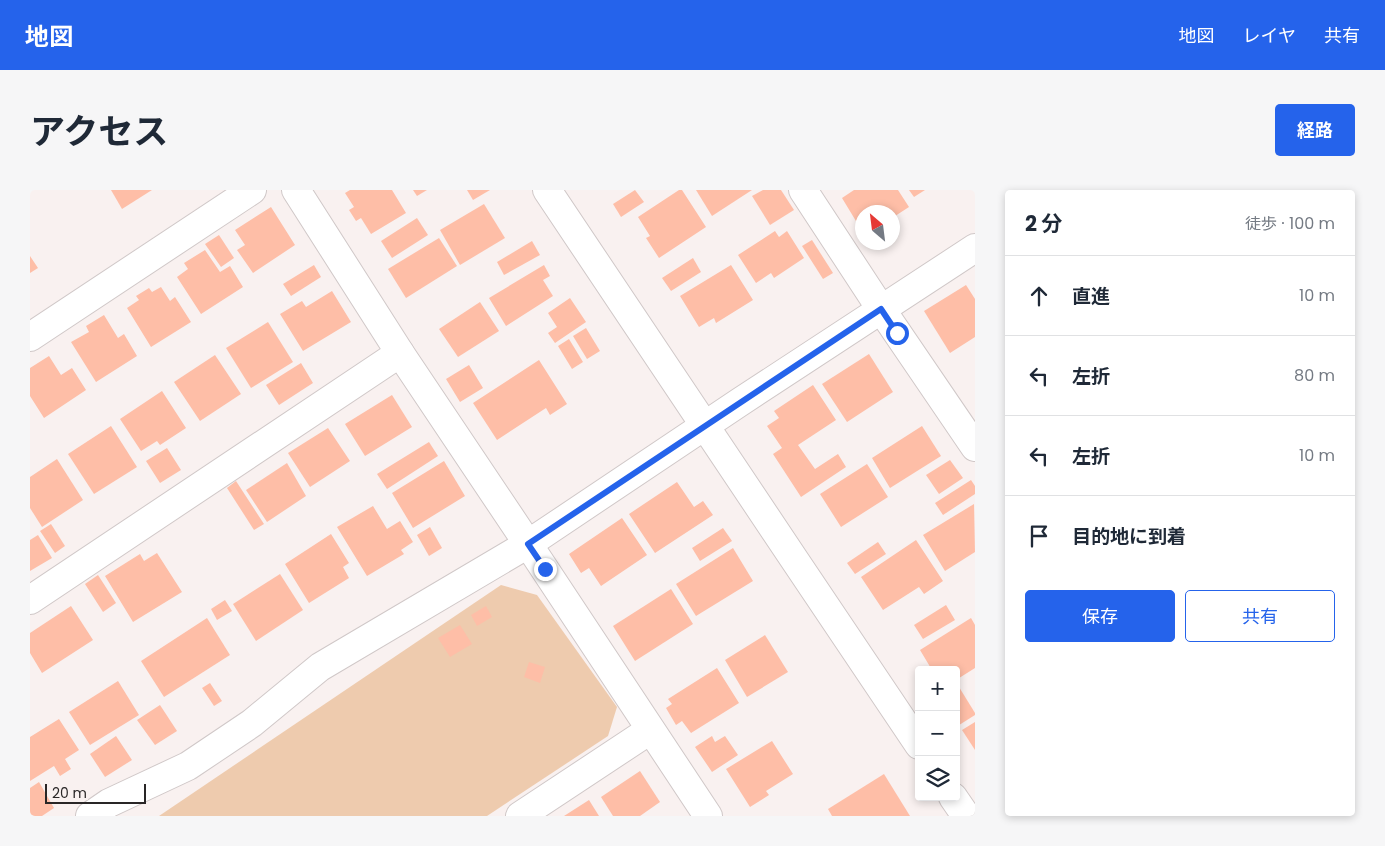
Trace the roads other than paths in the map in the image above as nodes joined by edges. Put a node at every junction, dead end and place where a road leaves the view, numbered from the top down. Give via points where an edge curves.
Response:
1 (252, 190) edge
2 (296, 190) edge
3 (548, 190) edge
4 (803, 190) edge
5 (975, 248) edge
6 (881, 309) junction
7 (30, 337) edge
8 (400, 352) junction
9 (705, 426) junction
10 (975, 447) edge
11 (528, 544) junction
12 (30, 600) edge
13 (650, 730) junction
14 (915, 739) edge
15 (957, 801) edge
16 (90, 816) edge
17 (520, 816) edge
18 (708, 816) edge
19 (966, 816) edge

1 - 7 street
2 - 8 street
3 - 9 street
4 - 6 street
5 - 6 street
6 - 9 street
6 - 10 street
8 - 11 street
8 - 12 street
9 - 11 street
9 - 14 street
11 - 13 street
11 - 16 street via 320,667 252,723 188,766
13 - 17 street
13 - 18 street
15 - 19 street

